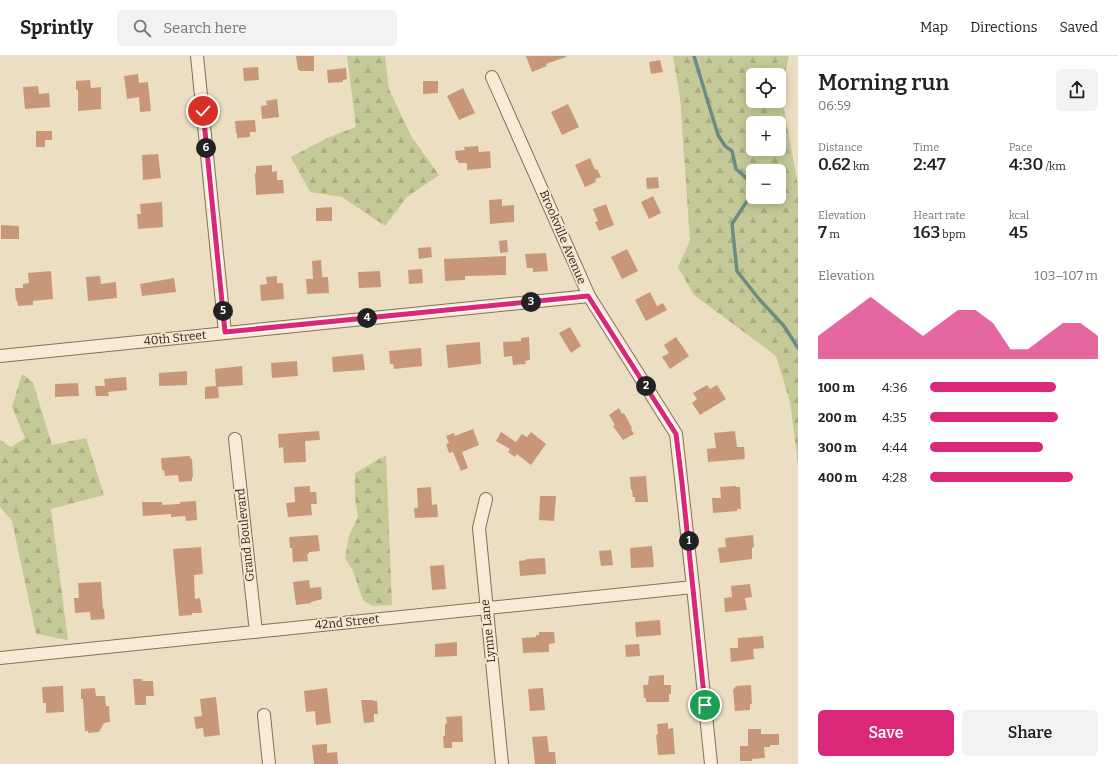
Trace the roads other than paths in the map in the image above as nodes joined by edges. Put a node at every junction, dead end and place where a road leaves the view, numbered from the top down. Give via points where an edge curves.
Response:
1 (197, 56) edge
2 (492, 77) dead end
3 (588, 296) junction
4 (225, 332) junction
5 (0, 356) edge
6 (235, 438) dead end
7 (486, 499) dead end
8 (693, 587) junction
9 (486, 608) junction
10 (256, 632) junction
11 (0, 658) edge
12 (264, 715) dead end
13 (269, 764) edge
14 (502, 764) edge
15 (711, 764) edge

1 - 4 street
2 - 3 street, Brookville Avenue
3 - 4 street, 40th Street
3 - 8 street, Brookville Avenue via 676,434
4 - 5 street, 40th Street
6 - 10 street, Grand Boulevard
7 - 9 street, Lynne Lane via 479,528
8 - 9 street, 42nd Street
8 - 15 street, Brookville Avenue
9 - 10 street, 42nd Street
9 - 14 street, Lynne Lane
10 - 11 street, 42nd Street
12 - 13 street

